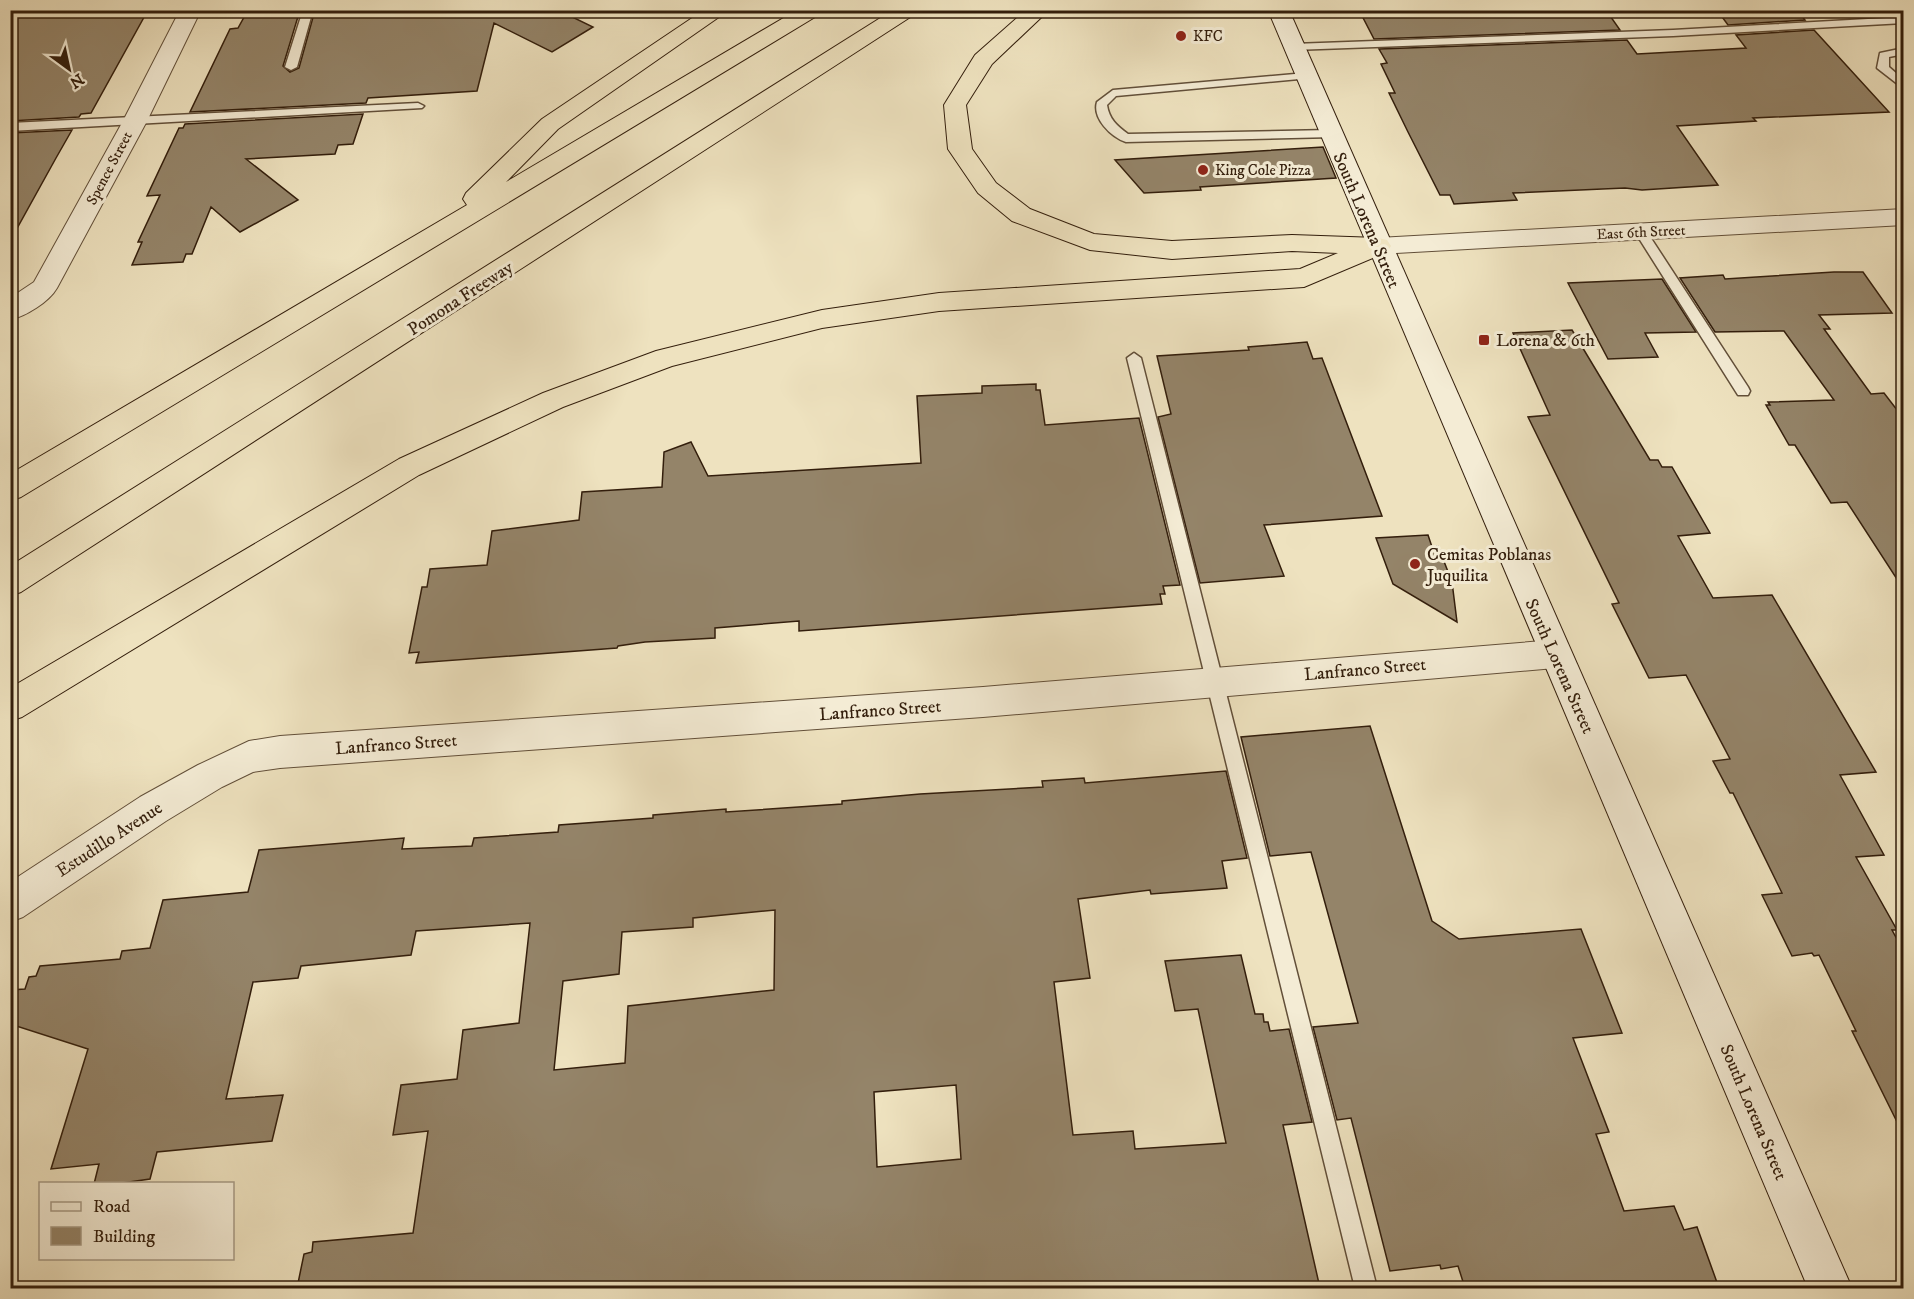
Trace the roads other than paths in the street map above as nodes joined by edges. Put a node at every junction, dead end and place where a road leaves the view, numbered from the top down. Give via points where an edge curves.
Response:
1 (191, 10) edge
2 (308, 10) edge
3 (719, 10) edge
4 (813, 10) edge
5 (908, 10) edge
6 (1040, 10) edge
7 (1278, 10) edge
8 (1904, 20) edge
9 (1293, 47) junction
10 (1904, 51) edge
11 (291, 67) dead end
12 (1306, 76) junction
13 (1904, 86) edge
14 (418, 106) dead end
15 (135, 121) junction
16 (10, 127) edge
17 (1330, 134) junction
18 (1904, 217) edge
19 (1641, 232) junction
20 (438, 236) junction
21 (1378, 246) junction
22 (10, 311) edge
23 (1134, 358) dead end
24 (1743, 391) dead end
25 (10, 489) edge
26 (10, 583) edge
27 (1555, 654) junction
28 (1213, 681) junction
29 (10, 706) edge
30 (210, 776) joint
31 (10, 904) edge
32 (1366, 1288) edge
33 (1830, 1288) edge

1 - 15 street, Spence Street
2 - 11 lane
3 - 20 highway via 550,124
4 - 20 highway
5 - 26 highway, Pomona Freeway
6 - 21 highway via 983,60 955,105 960,148 987,188 1021,214 1090,242 1172,250 1292,243
7 - 9 street, South Lorena Street
8 - 9 lane
9 - 12 street, South Lorena Street
10 - 13 lane via 1884,56 1883,69
12 - 17 street, South Lorena Street
12 - 17 lane via 1113,93 1101,104 1102,116 1126,138
14 - 15 lane
15 - 16 lane
15 - 22 street, Spence Street via 44,288
17 - 21 street, South Lorena Street
18 - 19 street, East 6th Street
19 - 21 street, East 6th Street
19 - 24 lane
20 - 25 highway
21 - 27 street, South Lorena Street
21 - 29 highway via 1304,278 939,302 822,319 666,358 553,399 409,467
23 - 28 lane
27 - 28 street, Lanfranco Street
27 - 33 street, South Lorena Street
28 - 30 street, Lanfranco Street via 983,702 280,752 249,757
28 - 32 lane
30 - 31 street, Estudillo Avenue

